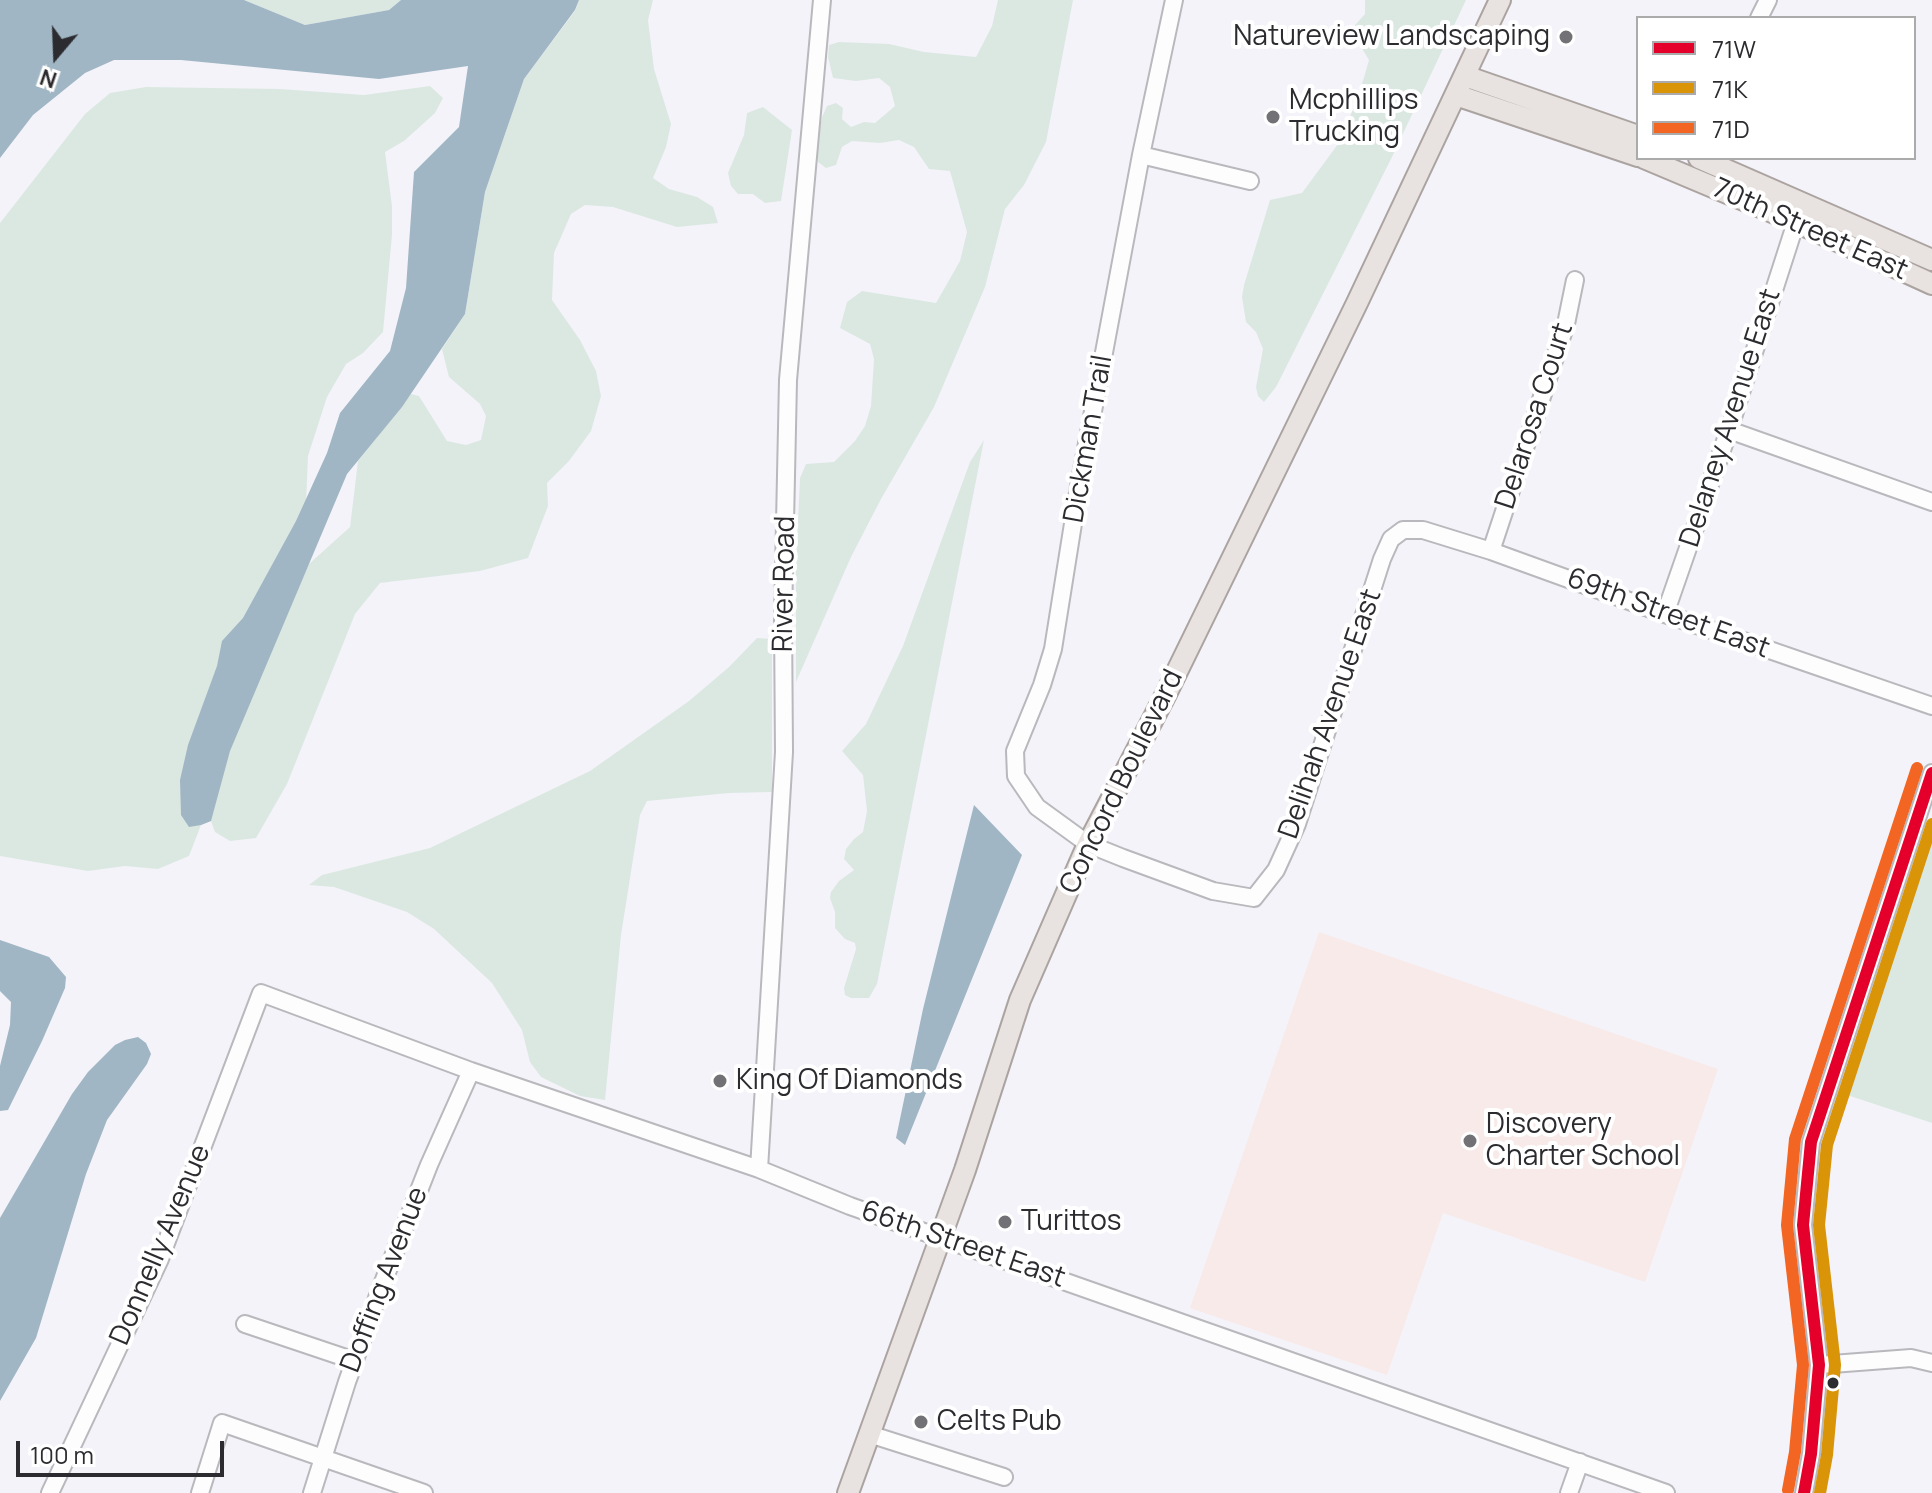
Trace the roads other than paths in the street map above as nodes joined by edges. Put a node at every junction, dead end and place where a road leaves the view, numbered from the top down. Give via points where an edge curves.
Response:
1 (822, 0) edge
2 (1174, 0) edge
3 (1500, 0) edge
4 (1465, 76) junction
5 (1456, 95) junction
6 (1636, 135) edge
7 (1141, 155) junction
8 (1636, 155) edge
9 (1657, 160) edge
10 (1704, 160) edge
11 (1688, 166) edge
12 (1250, 181) dead end
13 (1796, 222) junction
14 (1932, 260) edge
15 (1575, 280) dead end
16 (1932, 284) edge
17 (1729, 430) junction
18 (1932, 502) edge
19 (1403, 530) joint
20 (1491, 551) junction
21 (1665, 614) junction
22 (1932, 706) edge
23 (1932, 773) edge
24 (1088, 844) junction
25 (1254, 898) joint
26 (261, 993) joint
27 (471, 1071) junction
28 (759, 1169) junction
29 (941, 1237) junction
30 (245, 1324) dead end
31 (355, 1361) junction
32 (1932, 1363) edge
33 (1819, 1365) junction
34 (869, 1434) junction
35 (324, 1458) junction
36 (1580, 1462) junction
37 (1004, 1477) dead end
38 (50, 1493) edge
39 (200, 1493) edge
40 (312, 1493) edge
41 (424, 1493) edge
42 (848, 1493) edge
43 (1569, 1493) edge
44 (1666, 1493) edge
45 (1804, 1493) edge

1 - 28 street, River Road via 788,380 784,752
2 - 7 street, Dickman Trail
3 - 4 main road, Concord Boulevard
4 - 5 main road, Concord Boulevard
4 - 6 main road
5 - 8 main road, 70th Street East
5 - 24 main road, Concord Boulevard
7 - 12 street
7 - 24 street, Dickman Trail via 1053,649 1015,751 1016,776 1023,790 1037,807
9 - 11 main road, 70th Street East
10 - 14 main road, 70th Street East
11 - 13 main road, 70th Street East
13 - 16 main road, 70th Street East
13 - 17 street, Delaney Avenue East
15 - 20 street, Delarosa Court via 1566,324
17 - 18 street
17 - 21 street, Delaney Avenue East
19 - 20 street, 69th Street East via 1423,530
19 - 25 street, Delihah Avenue East via 1391,539 1382,559 1297,824 1276,870
20 - 21 street, 69th Street East
21 - 22 street, 69th Street East
23 - 33 street via 1811,1142 1803,1225
24 - 25 street, Dickman Trail via 1213,891
24 - 29 main road, Concord Boulevard via 1020,1000
26 - 27 street, 66th Street East
26 - 38 street, Donnelly Avenue via 160,1259
27 - 28 street, 66th Street East
27 - 31 street, Doffing Avenue via 429,1165
28 - 29 street, 66th Street East
29 - 34 main road, Concord Boulevard
29 - 36 street, 66th Street East
30 - 31 street
31 - 35 street, Doffing Avenue
32 - 33 street via 1911,1358
33 - 45 street
34 - 37 street
34 - 42 main road, Concord Boulevard
35 - 39 street via 222,1423
35 - 40 street, Doffing Avenue
35 - 41 street
36 - 43 street
36 - 44 street, 66th Street East

